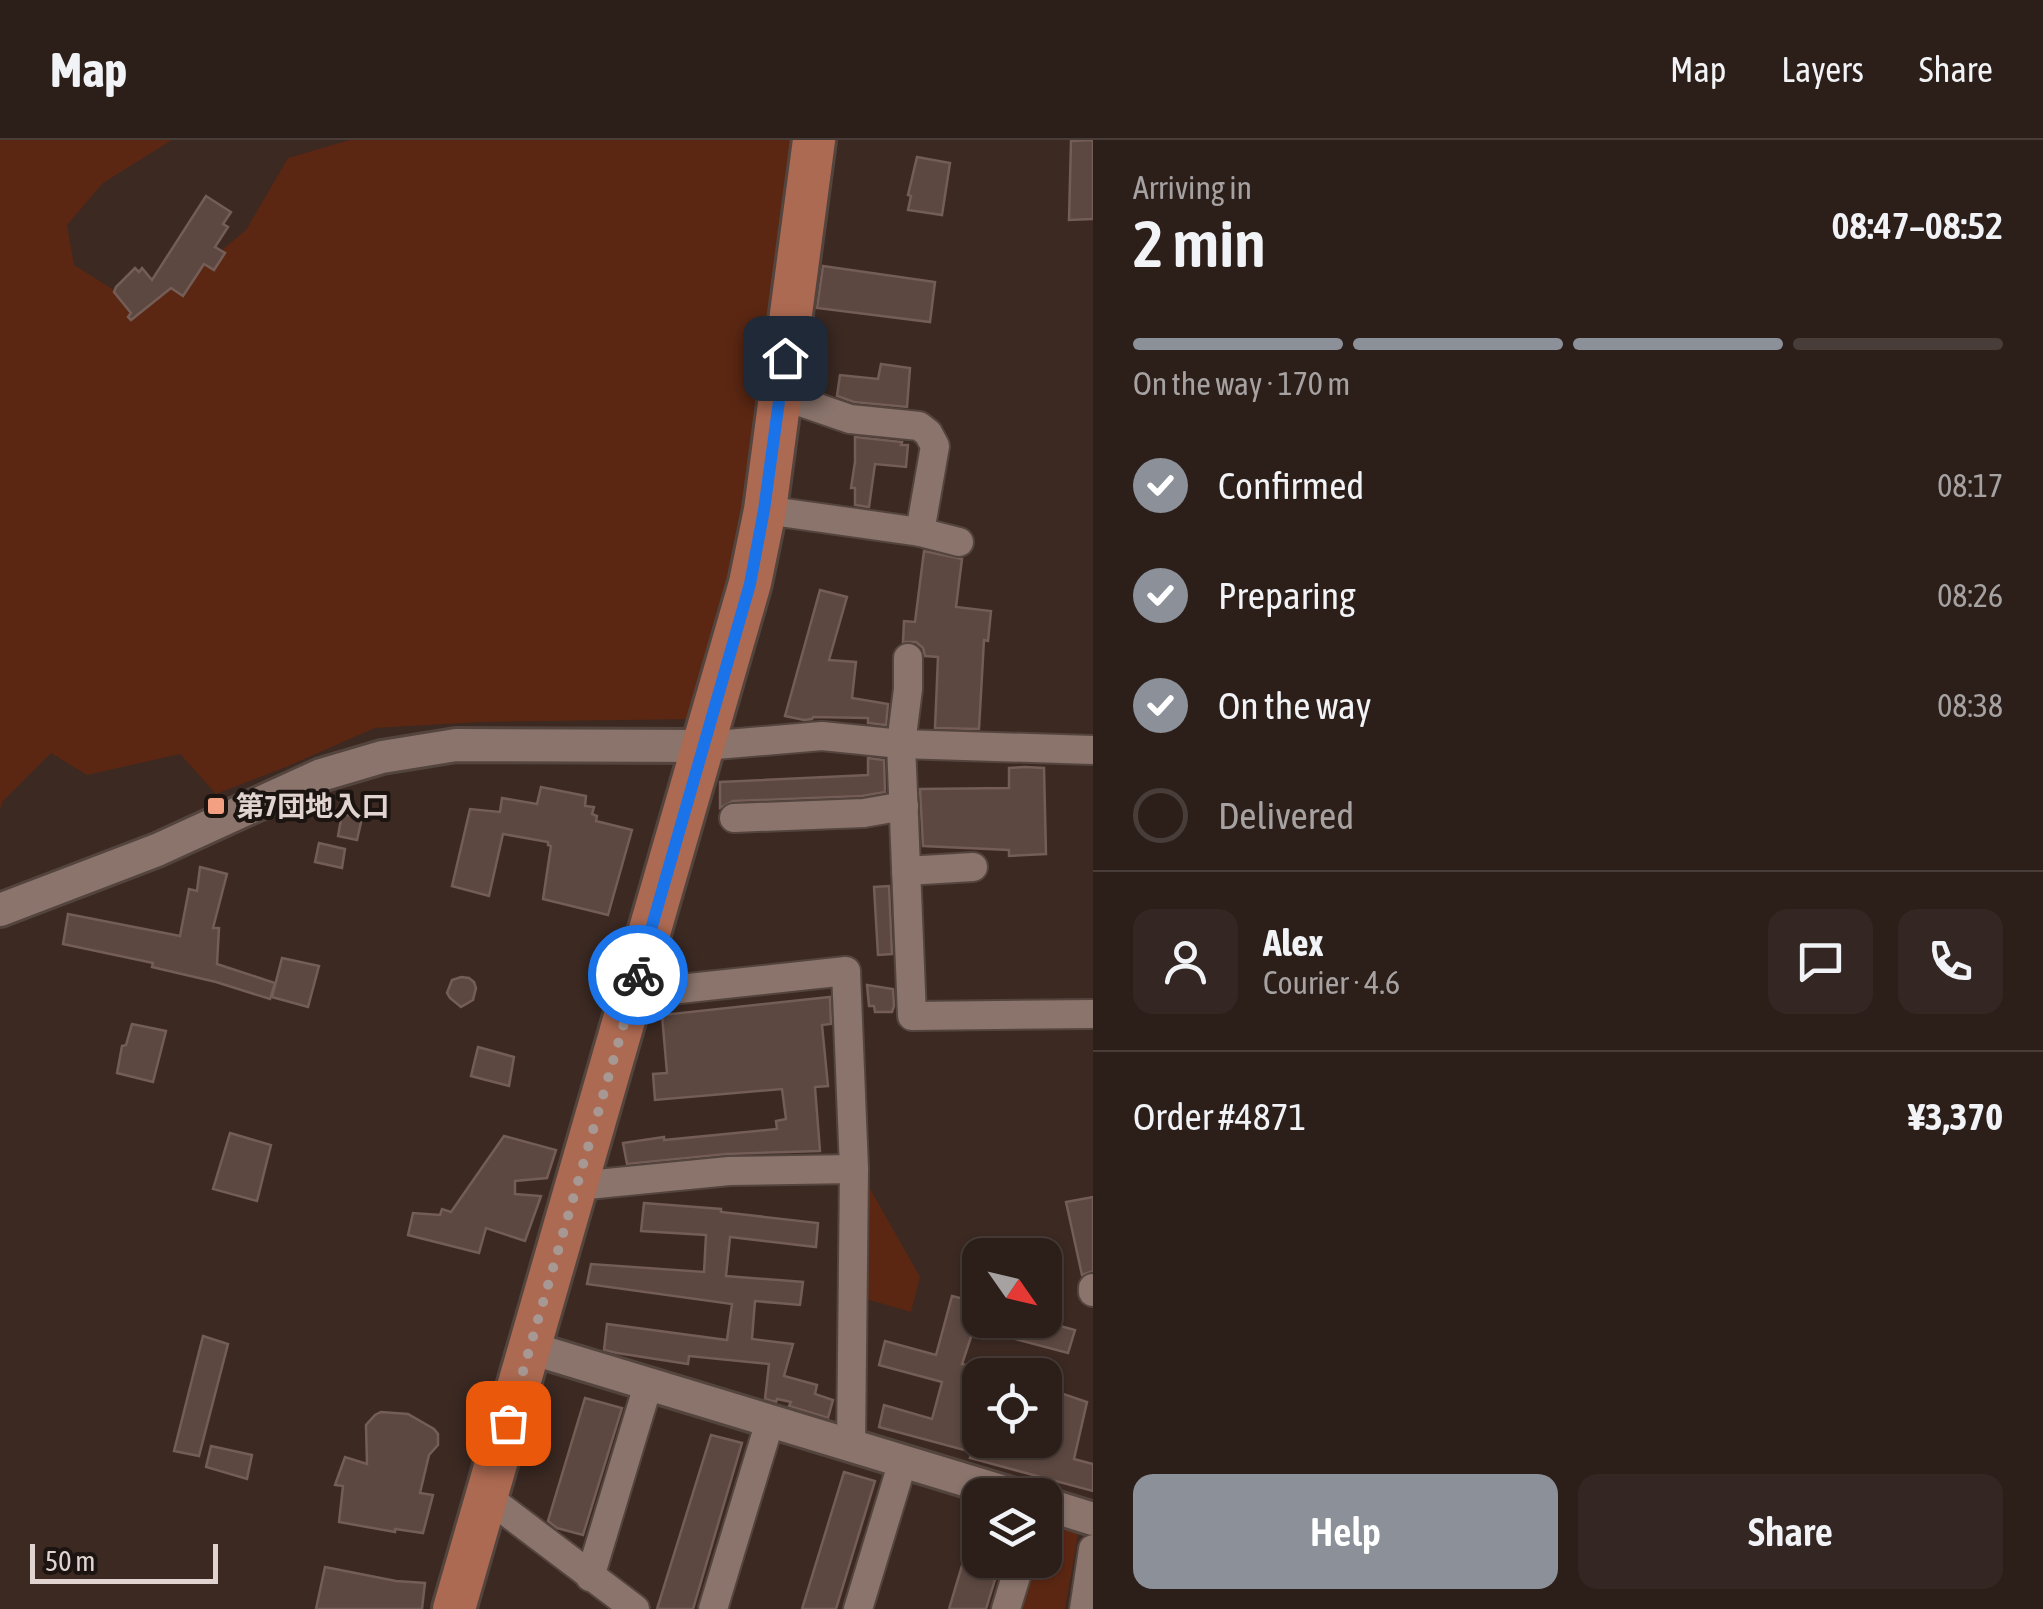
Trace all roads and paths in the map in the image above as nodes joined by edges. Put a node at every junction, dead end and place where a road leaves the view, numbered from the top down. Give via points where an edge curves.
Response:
1 (814, 140) edge
2 (780, 394) junction
3 (764, 510) junction
4 (920, 532) junction
5 (959, 542) dead end
6 (908, 658) dead end
7 (901, 744) junction
8 (704, 746) junction
9 (1093, 750) edge
10 (904, 806) junction
11 (734, 818) dead end
12 (973, 866) dead end
13 (906, 870) junction
14 (0, 910) edge
15 (633, 994) junction
16 (1093, 1014) edge
17 (854, 1168) junction
18 (577, 1186) junction
19 (530, 1348) junction
20 (648, 1385) junction
21 (770, 1422) junction
22 (851, 1447) junction
23 (903, 1461) junction
24 (962, 1479) edge
25 (487, 1497) junction
26 (1062, 1510) edge
27 (1093, 1520) edge
28 (1093, 1549) edge
29 (590, 1577) junction
30 (1015, 1578) edge
31 (454, 1609) edge
32 (635, 1609) edge
33 (713, 1609) edge
34 (858, 1609) edge
35 (1006, 1609) edge
36 (1084, 1609) edge

1 - 2 main road
2 - 3 main road
2 - 4 street via 850,419 928,432 935,446
3 - 4 street
3 - 8 main road
4 - 5 street
6 - 7 street via 921,689
7 - 8 street via 822,736
7 - 9 street
7 - 10 street
8 - 14 street via 456,745 382,757 321,775 157,850
8 - 15 main road
10 - 11 street
10 - 13 street
12 - 13 street
13 - 16 street via 912,1016
15 - 17 street via 846,971
15 - 18 main road
17 - 18 street via 729,1171
17 - 22 street
18 - 19 main road
19 - 20 street
19 - 25 main road
20 - 21 street
20 - 29 street
21 - 22 street
21 - 33 street
22 - 23 street
23 - 24 street
23 - 34 street
25 - 29 street
25 - 31 main road
26 - 27 street
28 - 36 street
29 - 32 street
30 - 35 street

